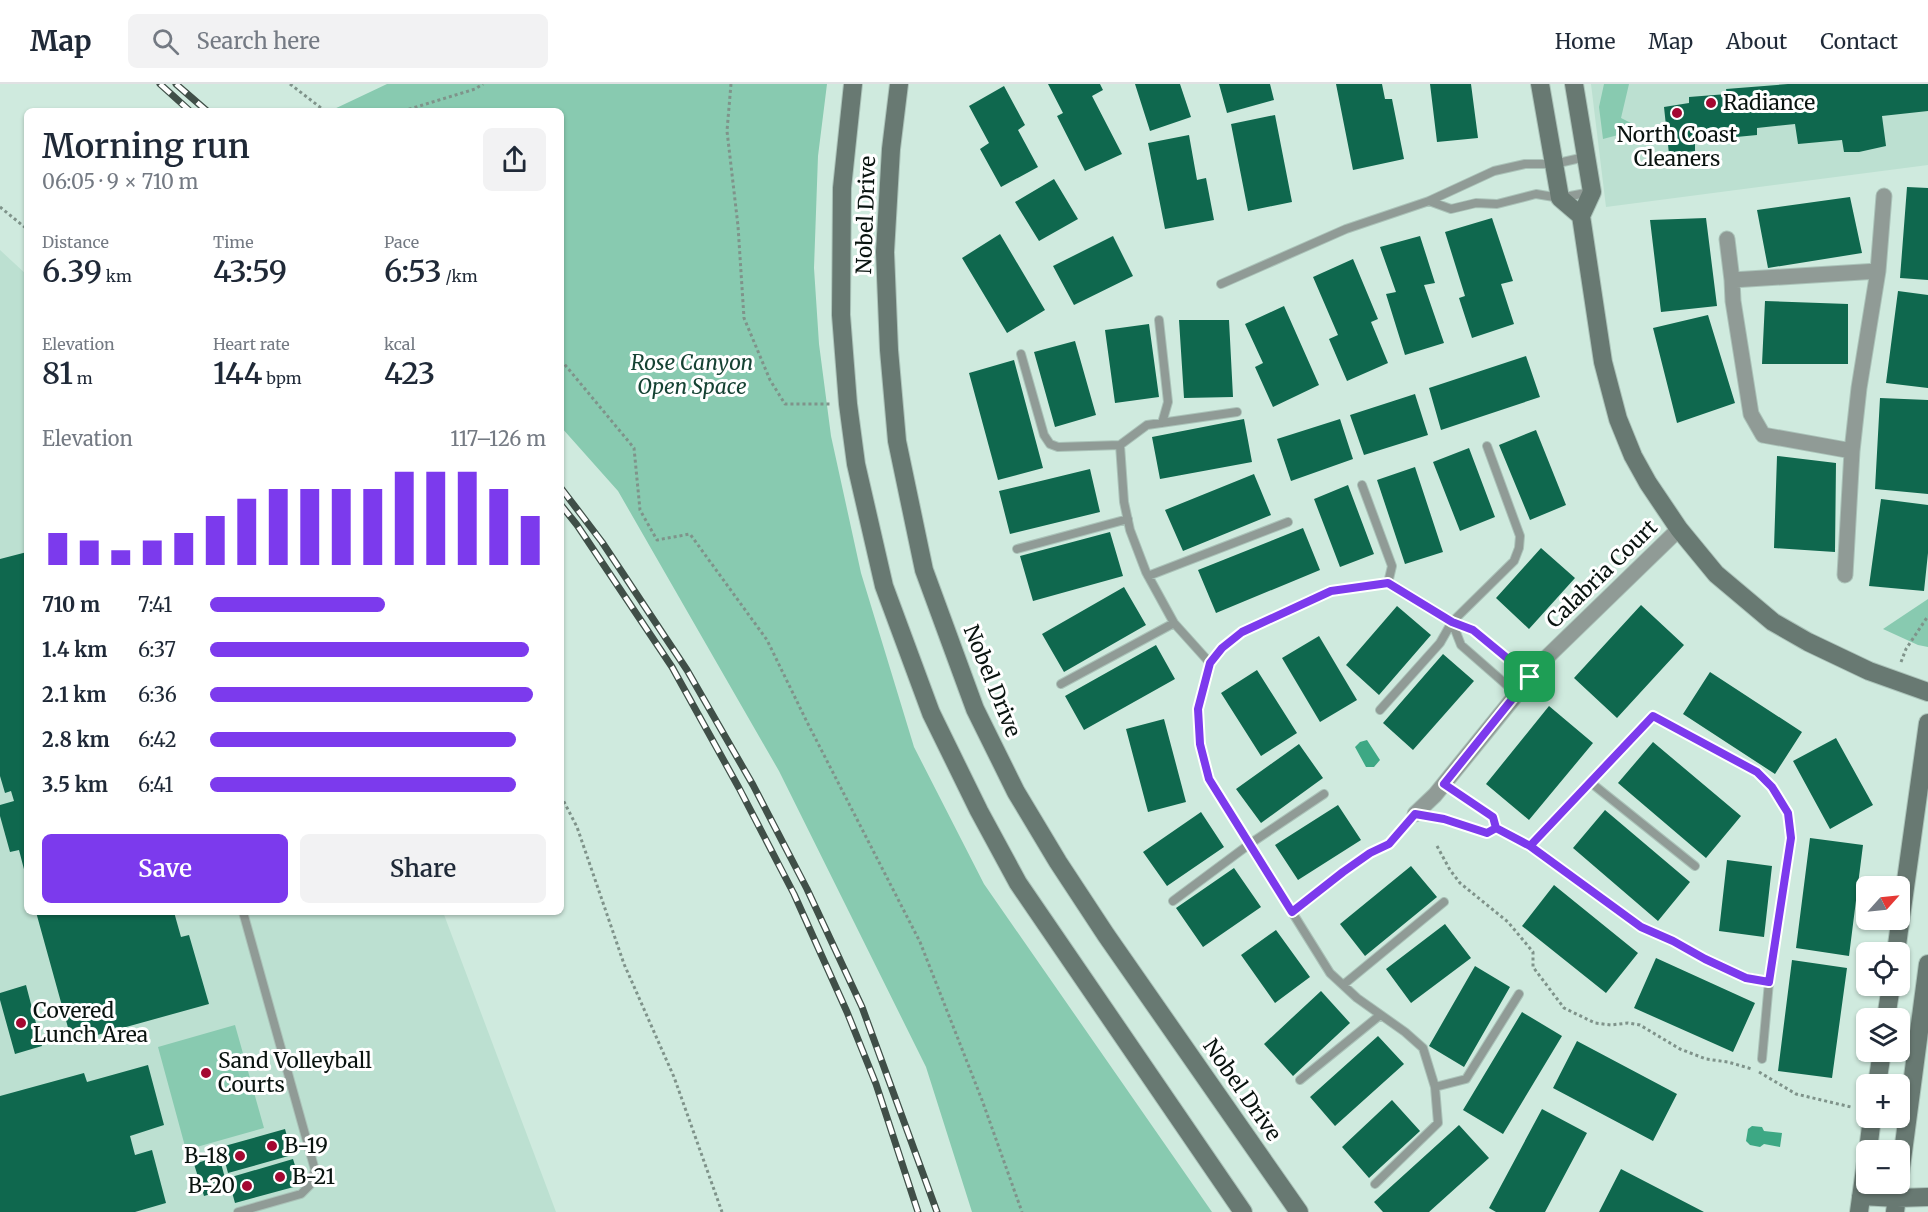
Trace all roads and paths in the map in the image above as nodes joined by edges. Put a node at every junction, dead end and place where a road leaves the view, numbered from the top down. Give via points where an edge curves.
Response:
1 (290, 84) edge
2 (483, 84) edge
3 (730, 84) edge
4 (853, 84) edge
5 (899, 84) edge
6 (1540, 84) edge
7 (1574, 84) edge
8 (321, 108) edge
9 (413, 108) edge
10 (1587, 157) junction
11 (1554, 164) junction
12 (1592, 192) junction
13 (1884, 196) dead end
14 (1560, 198) junction
15 (1429, 201) junction
16 (0, 207) edge
17 (1581, 216) junction
18 (24, 227) edge
19 (1727, 238) dead end
20 (1878, 271) junction
21 (1732, 280) junction
22 (1221, 285) dead end
23 (1159, 320) dead end
24 (1021, 354) dead end
25 (564, 364) edge
26 (848, 404) junction
27 (1238, 412) dead end
28 (1162, 423) junction
29 (1119, 445) junction
30 (1487, 447) dead end
31 (1852, 451) junction
32 (1362, 485) dead end
33 (1128, 519) junction
34 (1288, 522) dead end
35 (1679, 529) junction
36 (1017, 549) dead end
37 (1845, 575) dead end
38 (1148, 576) junction
39 (1388, 583) junction
40 (1928, 616) edge
41 (1452, 622) junction
42 (1174, 623) junction
43 (1210, 663) junction
44 (1530, 677) junction
45 (1894, 681) junction
46 (1061, 684) dead end
47 (1928, 692) edge
48 (1517, 694) junction
49 (1380, 710) dead end
50 (1928, 723) edge
51 (1590, 782) junction
52 (1444, 784) junction
53 (1324, 794) dead end
54 (564, 802) edge
55 (1415, 814) junction
56 (1496, 828) junction
57 (1251, 843) junction
58 (1437, 846) dead end
59 (1530, 846) junction
60 (1695, 866) dead end
61 (1173, 901) dead end
62 (1444, 902) dead end
63 (1292, 912) junction
64 (244, 915) edge
65 (1897, 942) edge
66 (1928, 964) edge
67 (1769, 982) junction
68 (1343, 985) junction
69 (1518, 994) dead end
70 (1379, 1016) junction
71 (1762, 1059) dead end
72 (1300, 1080) dead end
73 (1435, 1087) junction
74 (1851, 1107) dead end
75 (1374, 1184) dead end
76 (1928, 1197) edge
77 (1860, 1204) edge
78 (1896, 1205) edge
79 (238, 1212) edge
80 (722, 1212) edge
81 (1022, 1212) edge
82 (1243, 1212) edge
83 (1299, 1212) edge

1 - 8 path
2 - 9 path
3 - 26 path via 727,131 744,318 770,380 786,404
4 - 26 main road, Nobel Drive via 842,188 842,315
5 - 83 main road, Nobel Drive via 885,252 889,350 897,441 924,570 975,709 1016,792 1106,935
6 - 11 main road
7 - 10 main road
10 - 11 lane
10 - 12 main road
11 - 14 main road
11 - 15 lane via 1525,164 1494,171
12 - 14 lane
12 - 17 main road
13 - 20 street
14 - 15 lane via 1536,194 1497,204 1476,203 1451,209
14 - 17 main road
15 - 22 lane via 1346,229
16 - 18 path
17 - 35 main road via 1603,362 1618,419 1633,456
19 - 21 street
20 - 21 street
20 - 31 street
21 - 31 street via 1751,414 1759,440
23 - 28 lane via 1168,402
24 - 29 lane via 1050,444
25 - 81 path via 634,448 640,510 657,540 690,534 767,640 920,942
26 - 82 main road, Nobel Drive via 856,464 884,585 931,714 1018,883
27 - 28 lane
28 - 29 lane via 1147,425
29 - 33 lane
30 - 41 lane via 1520,536 1519,548 1514,561
31 - 37 street
32 - 39 lane via 1392,566
33 - 36 lane
33 - 38 lane
34 - 38 lane
35 - 44 street, Calabria Court
35 - 45 main road via 1716,574 1773,622
38 - 42 lane
39 - 41 lane
39 - 43 lane via 1331,591 1242,632
40 - 45 path via 1906,649
41 - 44 lane via 1473,630
41 - 48 lane via 1461,645
41 - 49 lane via 1440,643
42 - 43 lane
42 - 46 lane
43 - 57 lane via 1198,709 1200,744 1209,779
44 - 48 street, Calabria Court
45 - 47 main road
48 - 52 street, Calabria Court
50 - 65 main road
51 - 59 lane
51 - 60 lane
51 - 67 lane via 1653,716 1757,772 1772,787 1788,813 1791,838
52 - 55 street, Calabria Court
52 - 56 lane via 1493,817
53 - 57 lane
54 - 80 path via 577,827 624,964 674,1077
55 - 56 lane via 1487,833
55 - 63 lane via 1389,844 1370,853
56 - 59 lane
57 - 61 lane
57 - 63 lane
58 - 74 path via 1460,883 1508,922 1533,952 1533,967 1564,1008 1595,1023 1640,1025 1680,1049 1758,1071 1796,1094
59 - 67 lane via 1641,927 1746,978
62 - 68 lane
63 - 68 lane via 1329,973
64 - 79 lane via 315,1170 310,1185 301,1194
66 - 78 main road
67 - 71 lane
68 - 70 lane
69 - 73 lane via 1466,1079
70 - 72 lane
70 - 73 lane via 1423,1048
73 - 75 lane via 1438,1123
76 - 78 main road
77 - 78 main road

